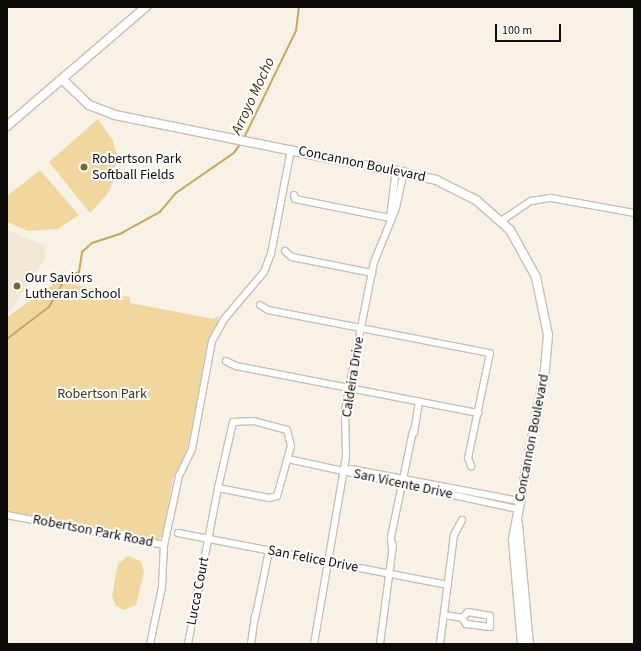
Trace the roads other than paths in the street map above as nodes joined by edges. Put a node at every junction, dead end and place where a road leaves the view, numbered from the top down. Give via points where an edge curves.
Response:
1 (146, 7) edge
2 (62, 79) junction
3 (7, 126) edge
4 (291, 149) junction
5 (400, 170) junction
6 (294, 195) dead end
7 (634, 213) edge
8 (390, 218) junction
9 (501, 221) junction
10 (285, 251) dead end
11 (372, 273) junction
12 (260, 305) dead end
13 (361, 329) junction
14 (226, 361) dead end
15 (349, 388) junction
16 (419, 401) junction
17 (478, 413) junction
18 (288, 459) junction
19 (471, 466) dead end
20 (344, 470) junction
21 (403, 482) junction
22 (218, 488) junction
23 (518, 508) junction
24 (7, 515) edge
25 (462, 520) dead end
26 (178, 532) dead end
27 (209, 538) junction
28 (164, 545) junction
29 (268, 551) junction
30 (330, 563) junction
31 (388, 574) junction
32 (448, 585) junction
33 (444, 615) junction
34 (462, 618) dead end
35 (150, 644) edge
36 (188, 644) edge
37 (251, 644) edge
38 (314, 644) edge
39 (380, 644) edge
40 (440, 644) edge
41 (522, 644) edge
42 (529, 644) edge

1 - 2 main road
2 - 3 main road
2 - 4 main road, Concannon Boulevard via 77,96 101,111
4 - 5 main road, Concannon Boulevard
4 - 28 street, Robertson Park Road via 271,254 264,272 225,318 212,341 192,450 179,476
5 - 8 street, Caldeira Drive via 396,208
5 - 9 main road, Concannon Boulevard via 447,184 476,200
6 - 8 street via 295,199
7 - 9 street via 551,198 531,201
8 - 11 street, Caldeira Drive
9 - 23 main road, Concannon Boulevard via 518,241 536,277 548,335 545,370
10 - 11 street via 292,257
11 - 13 street, Caldeira Drive
12 - 13 street via 270,310
13 - 15 street, Caldeira Drive
13 - 17 street via 490,354
14 - 15 street via 236,366
15 - 16 street
15 - 20 street, Caldeira Drive
16 - 17 street
16 - 21 street
17 - 19 street via 468,458
18 - 20 street, San Vicente Drive
18 - 22 street via 280,493 274,498
18 - 22 street, Lucca Court via 291,441 287,430 235,421 229,428
20 - 21 street, San Vicente Drive via 350,475
20 - 30 street, Caldeira Drive via 332,531
21 - 23 street, San Vicente Drive
21 - 31 street
22 - 27 street, Lucca Court
23 - 41 main road, Concannon Boulevard via 514,555
23 - 42 main road, Concannon Boulevard
24 - 28 street, Robertson Park Road
25 - 32 street via 454,535
26 - 27 street, San Felice Drive
27 - 29 street, San Felice Drive
27 - 36 street, Lucca Court
28 - 35 street via 162,587
29 - 30 street, San Felice Drive
29 - 37 street
30 - 31 street, San Felice Drive
30 - 38 street, Caldeira Drive
31 - 32 street, San Felice Drive
31 - 39 street
32 - 33 street
33 - 34 street
33 - 40 street

